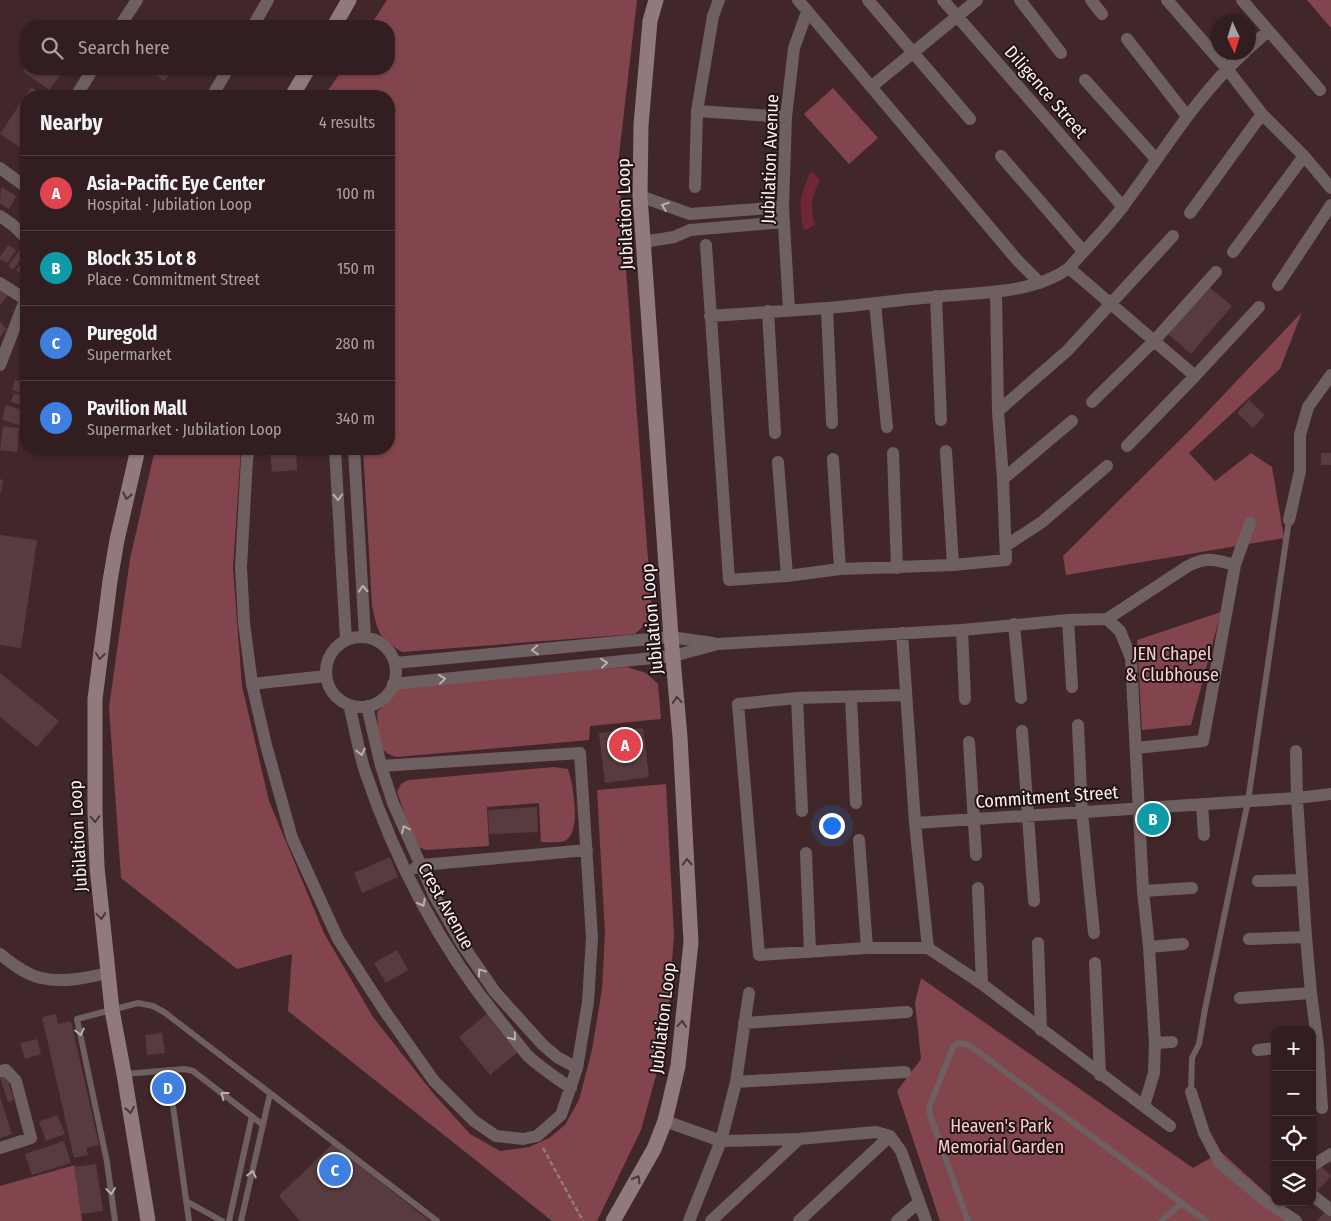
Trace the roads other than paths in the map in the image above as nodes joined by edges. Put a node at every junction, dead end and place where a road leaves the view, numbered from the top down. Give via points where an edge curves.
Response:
1 (137, 0) edge
2 (268, 0) edge
3 (350, 0) edge
4 (656, 0) edge
5 (719, 0) edge
6 (798, 0) edge
7 (868, 0) edge
8 (943, 0) edge
9 (977, 0) edge
10 (1020, 0) edge
11 (1091, 0) edge
12 (1167, 0) edge
13 (1242, 0) edge
14 (807, 12) junction
15 (1102, 14) dead end
16 (956, 16) junction
17 (124, 20) edge
18 (256, 20) edge
19 (338, 20) edge
20 (1268, 31) junction
21 (1127, 39) dead end
22 (1256, 42) edge
23 (1062, 53) dead end
24 (912, 54) junction
25 (1237, 60) edge
26 (1227, 69) junction
27 (89, 75) edge
28 (224, 75) edge
29 (304, 75) edge
30 (1085, 80) dead end
31 (870, 87) junction
32 (80, 90) edge
33 (216, 90) edge
34 (296, 90) edge
35 (1320, 90) dead end
36 (697, 111) junction
37 (1262, 114) junction
38 (1187, 116) junction
39 (786, 117) junction
40 (970, 119) dead end
41 (1001, 156) dead end
42 (1304, 156) junction
43 (1156, 159) junction
44 (0, 168) edge
45 (20, 183) edge
46 (694, 187) dead end
47 (1331, 188) edge
48 (640, 196) junction
49 (1123, 206) junction
50 (1331, 206) edge
51 (783, 207) junction
52 (1190, 213) dead end
53 (690, 214) junction
54 (0, 216) edge
55 (784, 222) junction
56 (690, 230) junction
57 (20, 233) edge
58 (1173, 236) dead end
59 (643, 242) junction
60 (706, 245) dead end
61 (1083, 251) junction
62 (1233, 252) dead end
63 (1069, 268) junction
64 (1216, 272) dead end
65 (0, 283) edge
66 (1040, 283) junction
67 (1278, 285) dead end
68 (996, 292) junction
69 (20, 295) edge
70 (936, 296) junction
71 (876, 303) junction
72 (1111, 303) junction
73 (1259, 307) dead end
74 (827, 308) junction
75 (789, 310) junction
76 (768, 311) junction
77 (20, 314) edge
78 (710, 316) junction
79 (1154, 341) junction
80 (0, 366) edge
81 (1331, 375) edge
82 (1195, 376) junction
83 (1092, 402) dead end
84 (998, 411) junction
85 (941, 420) dead end
86 (1072, 421) dead end
87 (832, 423) dead end
88 (887, 427) dead end
89 (775, 433) dead end
90 (1127, 446) dead end
91 (946, 451) dead end
92 (893, 453) dead end
93 (137, 455) edge
94 (248, 455) edge
95 (335, 455) edge
96 (354, 455) edge
97 (833, 459) dead end
98 (778, 462) dead end
99 (1107, 466) dead end
100 (1003, 479) junction
101 (1289, 520) joint
102 (1250, 523) dead end
103 (1007, 545) junction
104 (953, 565) junction
105 (1235, 565) junction
106 (897, 568) junction
107 (840, 569) junction
108 (786, 576) junction
109 (1107, 619) junction
110 (1068, 620) junction
111 (1014, 624) junction
112 (962, 630) junction
113 (902, 633) junction
114 (365, 637) junction
115 (671, 637) junction
116 (346, 640) junction
117 (718, 644) junction
118 (673, 656) junction
119 (395, 663) junction
120 (326, 676) junction
121 (252, 684) junction
122 (394, 684) junction
123 (1072, 687) dead end
124 (906, 695) junction
125 (797, 698) junction
126 (851, 698) junction
127 (1021, 698) dead end
128 (965, 699) dead end
129 (349, 705) junction
130 (367, 706) junction
131 (1078, 725) dead end
132 (1022, 731) dead end
133 (969, 742) dead end
134 (1136, 748) junction
135 (1296, 751) dead end
136 (381, 766) junction
137 (1331, 794) edge
138 (1297, 798) junction
139 (1248, 801) junction
140 (856, 803) dead end
141 (1202, 804) junction
142 (1138, 808) junction
143 (802, 811) dead end
144 (1082, 813) junction
145 (1028, 816) junction
146 (975, 819) junction
147 (915, 823) junction
148 (1204, 835) dead end
149 (859, 840) dead end
150 (587, 850) junction
151 (806, 852) dead end
152 (976, 855) dead end
153 (422, 865) junction
154 (406, 872) junction
155 (1302, 880) junction
156 (1258, 882) dead end
157 (978, 888) dead end
158 (1192, 888) dead end
159 (1143, 891) junction
160 (1034, 901) dead end
161 (1094, 933) dead end
162 (1306, 937) junction
163 (1249, 939) dead end
164 (1038, 943) dead end
165 (1183, 944) dead end
166 (1149, 947) junction
167 (867, 948) junction
168 (928, 948) junction
169 (810, 952) junction
170 (0, 954) edge
171 (1096, 963) dead end
172 (108, 974) junction
173 (982, 984) junction
174 (749, 993) dead end
175 (1311, 993) junction
176 (1240, 998) dead end
177 (112, 1010) junction
178 (907, 1012) dead end
179 (744, 1024) junction
180 (1041, 1030) junction
181 (1172, 1042) dead end
182 (1155, 1043) junction
183 (1320, 1045) edge
184 (1271, 1048) edge
185 (1258, 1050) dead end
186 (577, 1068) junction
187 (168, 1070) junction
188 (0, 1071) edge
189 (905, 1072) dead end
190 (124, 1074) junction
191 (1100, 1074) junction
192 (736, 1082) junction
193 (571, 1088) junction
194 (1191, 1092) joint
195 (270, 1094) junction
196 (1144, 1106) junction
197 (1322, 1108) dead end
198 (252, 1116) junction
199 (665, 1121) junction
200 (263, 1124) junction
201 (1170, 1126) dead end
202 (890, 1136) junction
203 (799, 1139) junction
204 (721, 1141) junction
205 (0, 1148) edge
206 (1331, 1154) edge
207 (1316, 1163) edge
208 (1316, 1198) edge
209 (186, 1201) junction
210 (919, 1202) junction
211 (1182, 1203) junction
212 (1331, 1210) edge
213 (116, 1221) edge
214 (148, 1221) edge
215 (189, 1221) edge
216 (222, 1221) edge
217 (229, 1221) edge
218 (240, 1221) edge
219 (436, 1221) edge
220 (613, 1221) edge
221 (689, 1221) edge
222 (712, 1221) edge
223 (799, 1221) edge
224 (897, 1221) edge
225 (926, 1221) edge
226 (968, 1221) edge
227 (1161, 1221) edge
228 (1206, 1221) edge
229 (1296, 1221) edge

1 - 17 street
2 - 18 street
3 - 19 main road
4 - 48 main road, Jubilation Loop via 648,40
5 - 36 street via 713,16
6 - 14 street
7 - 24 street
8 - 16 street, Diligence Street
9 - 16 street
10 - 23 street
11 - 15 street
12 - 26 street
13 - 20 street
14 - 31 street
14 - 39 street, Jubilation Avenue via 794,48
16 - 24 street
16 - 49 street, Diligence Street
20 - 22 street
20 - 35 street
21 - 38 street
24 - 31 street
24 - 40 street
25 - 26 street
26 - 37 street
26 - 38 street
27 - 32 street
28 - 33 street
29 - 34 main road
30 - 43 street
31 - 66 street
36 - 39 street
36 - 46 street
37 - 42 street
37 - 52 street
38 - 43 street
39 - 51 street, Jubilation Avenue
41 - 61 street
42 - 47 street
42 - 62 street
43 - 49 street
44 - 45 street
53 -> 48 street
48 - 59 main road, Jubilation Loop
49 - 61 street
50 - 67 street
51 - 53 street
51 - 55 street, Jubilation Avenue
53 - 56 street
54 - 57 street
55 - 56 street
55 - 75 street, Jubilation Avenue
56 - 59 street via 674,238
58 - 72 street
59 - 115 main road, Jubilation Loop
60 - 78 street
61 - 63 street
63 - 66 street
63 - 72 street
64 - 79 street
65 - 69 street
66 - 68 street
68 - 70 street
68 - 84 street
70 - 71 street
70 - 85 street
71 - 74 street
71 - 88 street
72 - 79 street
72 - 84 street via 1067,351
73 - 82 street
74 - 75 street
74 - 87 street
75 - 76 street
76 - 78 street
76 - 89 street
77 - 80 street
78 - 108 street via 729,580
79 - 82 street
79 - 83 street
81 - 101 street via 1308,407 1300,435 1300,471
82 - 90 street
84 - 100 street
86 - 100 street
91 - 104 street
92 - 106 street
93 -> 172 main road, Jubilation Loop via 110,581 95,699 97,867
94 - 121 street via 241,567
95 -> 116 street
114 -> 96 street
97 - 107 street
98 - 108 street
99 - 103 street via 1042,522
100 - 103 street
101 - 139 lane
102 - 105 street
103 - 104 street via 1006,560
104 - 106 street
105 - 109 street via 1201,559
105 - 134 street via 1203,741
106 - 107 street
107 - 108 street
109 - 110 street
109 - 134 street via 1120,631 1131,658
110 - 111 street
110 - 123 street
111 - 112 street
111 - 127 street
112 - 113 street
112 - 128 street
113 - 117 street
113 - 124 street
114 - 116 street
114 - 119 street via 384,646
115 - 117 street
115 - 118 main road, Jubilation Loop
115 -> 119 street
116 - 120 street via 330,655
117 - 118 street
122 -> 118 street
199 -> 118 main road, Jubilation Loop via 678,1066 692,942
119 - 122 street
120 - 121 street
120 - 129 street via 334,694
121 - 193 street via 292,838 338,939 434,1080 474,1121 496,1136 523,1139 536,1136 561,1115
122 - 130 street via 387,695
124 - 126 street
124 - 147 street
125 - 126 street
125 - 143 street
125 - 169 street via 738,704 759,955
126 - 140 street
129 - 130 street
129 -> 154 street, Crest Avenue via 364,770
130 - 136 street, Crest Avenue
131 - 144 street
132 - 145 street
133 - 146 street
134 - 142 street
135 - 138 street
136 - 150 street via 580,753
153 -> 136 street, Crest Avenue via 393,803
137 - 138 street, Commitment Street
138 - 139 street, Commitment Street
138 - 155 street
139 - 141 street, Commitment Street
139 - 194 lane via 1199,1044 1192,1058
141 - 142 street, Commitment Street
141 - 148 street
142 - 144 street, Commitment Street
142 - 159 street
144 - 145 street, Commitment Street
144 - 161 street
145 - 146 street, Commitment Street
145 - 160 street
146 - 147 street, Commitment Street
146 - 152 street
147 - 168 street
149 - 167 street
150 - 153 street
150 - 186 street via 592,937 588,1002
151 - 169 street
153 - 154 street
186 -> 153 street, Crest Avenue via 543,1045 495,992 462,944 435,897
154 -> 193 street, Crest Avenue via 449,952 483,1000 529,1056
155 - 156 street
155 - 162 street
157 - 173 street
158 - 159 street
159 - 166 street
162 - 163 street
162 - 175 street
164 - 180 street
165 - 166 street
166 - 182 street
167 - 168 street
167 - 169 street
168 - 173 street
170 - 172 street via 40,978 78,980
171 - 191 street
172 - 177 main road, Jubilation Loop
173 - 180 street
174 - 179 street
175 - 176 street
175 - 183 street
177 - 190 main road, Jubilation Loop
177 - 195 lane via 138,1003 164,1012
177 -> 213 lane via 77,1019
178 - 179 street
179 - 192 street
180 - 191 street
181 - 182 street
182 - 196 street via 1154,1073
183 - 197 street
184 - 185 street
186 - 193 street
187 - 190 lane
198 -> 187 lane via 193,1071
187 - 209 lane
188 - 205 street via 6,1070 16,1081 31,1138
189 - 192 street
190 -> 214 main road, Jubilation Loop
191 - 196 street
192 - 204 street
194 - 229 street via 1204,1132 1220,1164 1262,1199
195 - 200 lane
195 - 219 lane
196 - 201 street
198 - 200 lane
198 - 217 lane
199 - 204 street
220 -> 199 main road, Jubilation Loop via 654,1149
218 -> 200 lane
202 - 203 street via 876,1132
202 - 210 street via 901,1151
202 - 223 street
203 - 204 street
203 - 222 street
204 - 221 street
206 - 207 street
208 - 212 street
209 - 215 lane
209 - 216 lane
210 - 224 street
210 - 225 street
211 - 226 lane via 969,1045 958,1043 953,1047 929,1107
211 - 227 lane
211 - 228 lane

